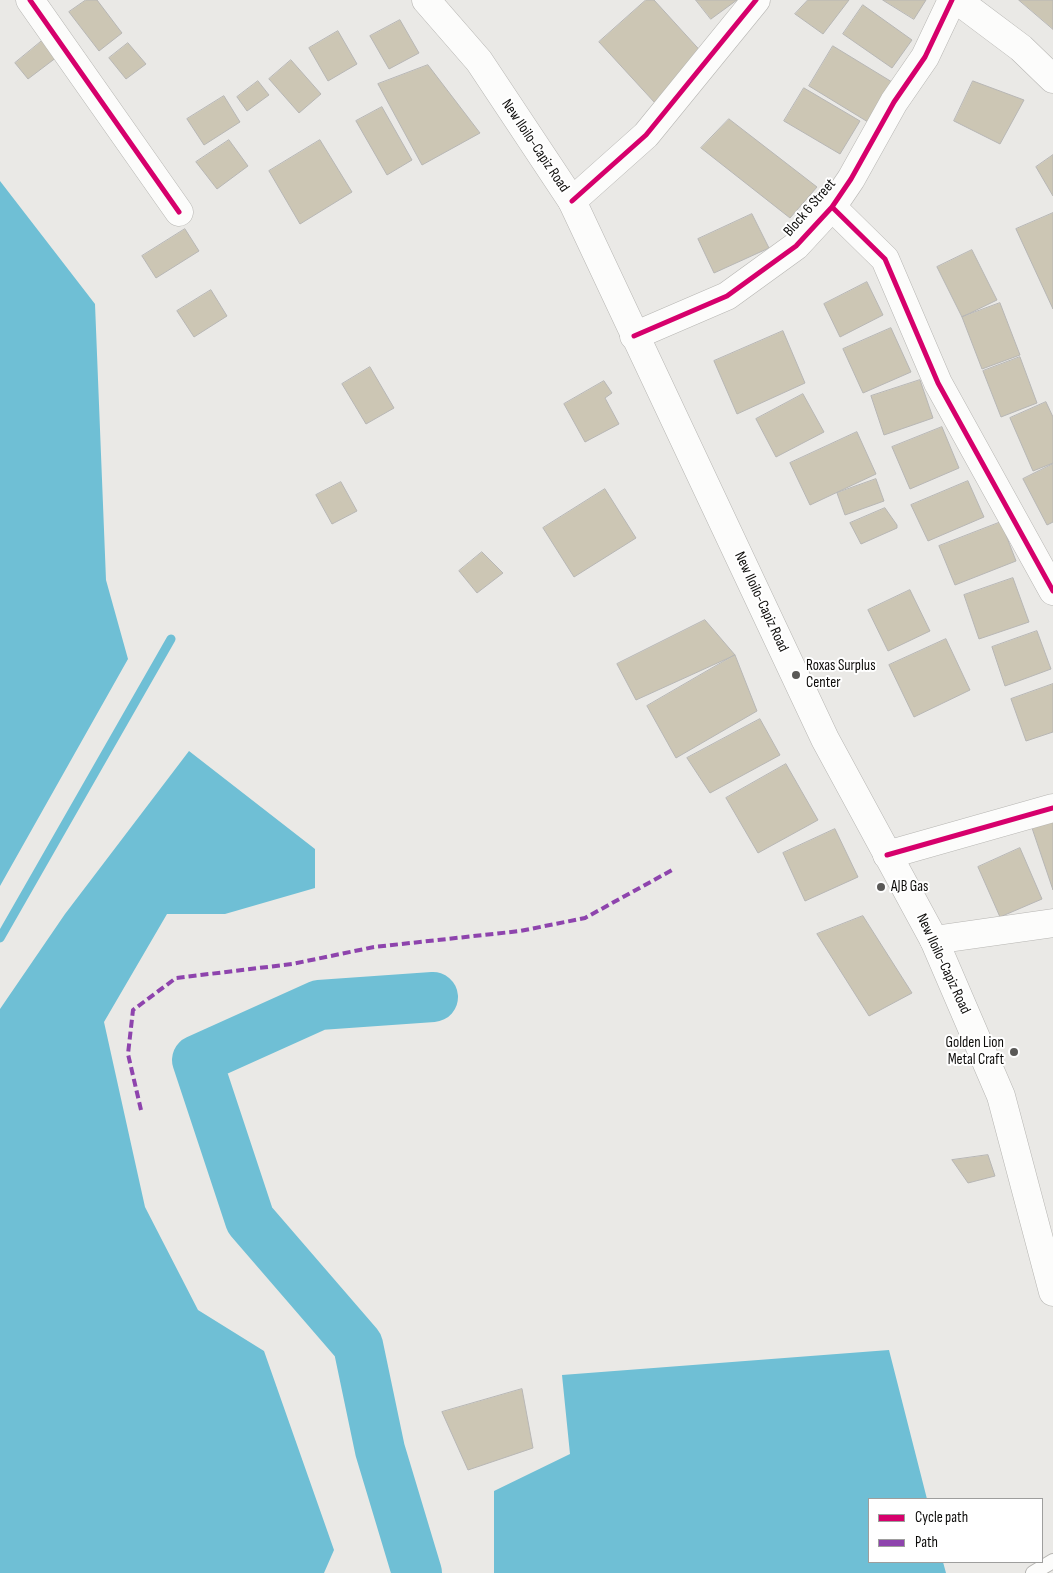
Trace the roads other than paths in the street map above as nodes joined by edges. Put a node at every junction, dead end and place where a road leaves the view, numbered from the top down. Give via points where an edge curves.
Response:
1 (30, 0) edge
2 (426, 0) edge
3 (756, 0) edge
4 (952, 0) edge
5 (957, 0) edge
6 (1053, 79) edge
7 (572, 201) junction
8 (832, 207) junction
9 (179, 212) dead end
10 (634, 336) junction
11 (1053, 590) edge
12 (1053, 808) edge
13 (888, 855) junction
14 (1053, 923) edge
15 (934, 940) junction
16 (1053, 1292) edge
17 (1053, 1562) edge
18 (1033, 1573) edge

1 - 9 main road
2 - 7 main road, New Iloilo-Capiz Road via 479,61
3 - 7 main road via 646,135
4 - 8 main road, Block 6 Street via 925,57 894,102
5 - 6 main road via 1021,48
7 - 10 main road, New Iloilo-Capiz Road
8 - 10 main road, Block 6 Street via 796,246 727,296
8 - 11 main road via 885,259 938,383
10 - 13 main road, New Iloilo-Capiz Road via 825,739
12 - 13 main road
13 - 15 main road, New Iloilo-Capiz Road
14 - 15 main road
15 - 16 main road, New Iloilo-Capiz Road via 1001,1096
17 - 18 lane

